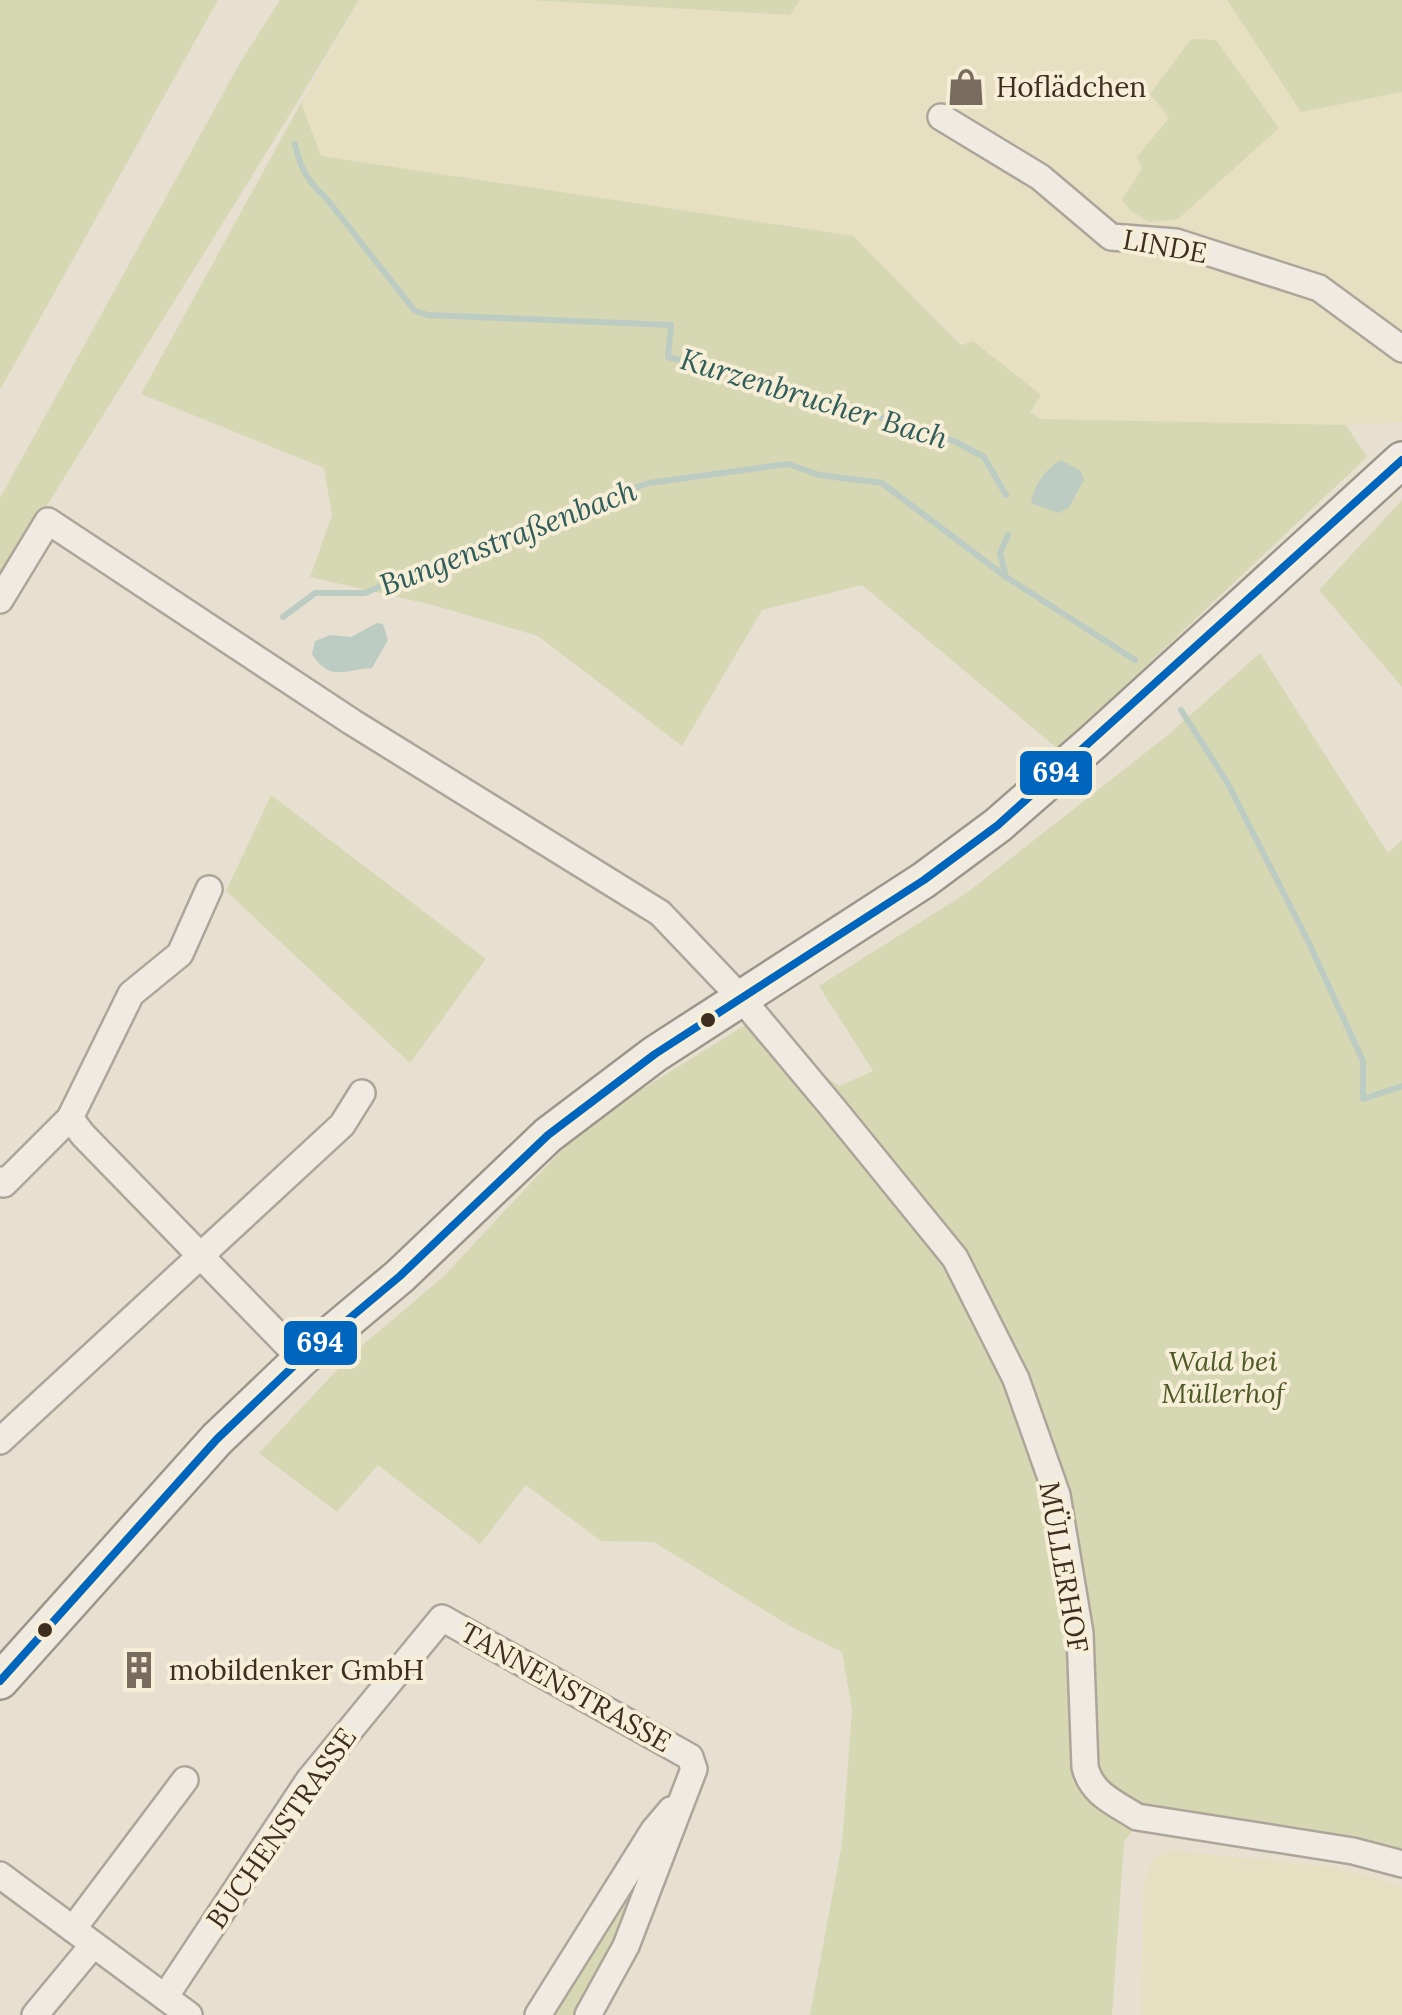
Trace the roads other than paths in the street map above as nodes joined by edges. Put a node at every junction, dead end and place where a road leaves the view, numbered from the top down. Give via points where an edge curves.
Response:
1 (941, 118) dead end
2 (1402, 349) edge
3 (1402, 460) edge
4 (0, 600) edge
5 (209, 889) dead end
6 (741, 998) junction
7 (362, 1093) dead end
8 (70, 1118) junction
9 (0, 1180) edge
10 (201, 1254) junction
11 (301, 1359) junction
12 (0, 1441) edge
13 (442, 1618) joint
14 (0, 1681) edge
15 (186, 1780) dead end
16 (686, 1792) junction
17 (1402, 1864) edge
18 (0, 1875) edge
19 (83, 1938) junction
20 (165, 1997) junction
21 (35, 2015) edge
22 (189, 2015) edge
23 (538, 2015) edge
24 (588, 2015) edge

1 - 2 street, LINDE via 1040,177 1110,237 1176,242 1319,288
3 - 6 main road via 998,825
4 - 6 street, MÜLLERHOF via 48,521 352,722 660,913
5 - 8 street via 180,954 131,994
6 - 11 main road via 548,1135 400,1276
6 - 17 street, MÜLLERHOF via 955,1258 1016,1379 1057,1494 1080,1633 1091,1784 1138,1817
7 - 10 street via 342,1125
8 - 9 street via 4,1184
8 - 10 street
10 - 11 street
10 - 12 street
11 - 14 main road via 217,1438
13 - 16 street, TANNENSTRASSE via 690,1757 694,1769
13 - 20 street, BUCHENSTRASSE via 308,1780
15 - 19 street
16 - 23 street via 654,1830
16 - 24 street via 626,1946
18 - 19 street
19 - 20 street
19 - 21 street
20 - 22 street

